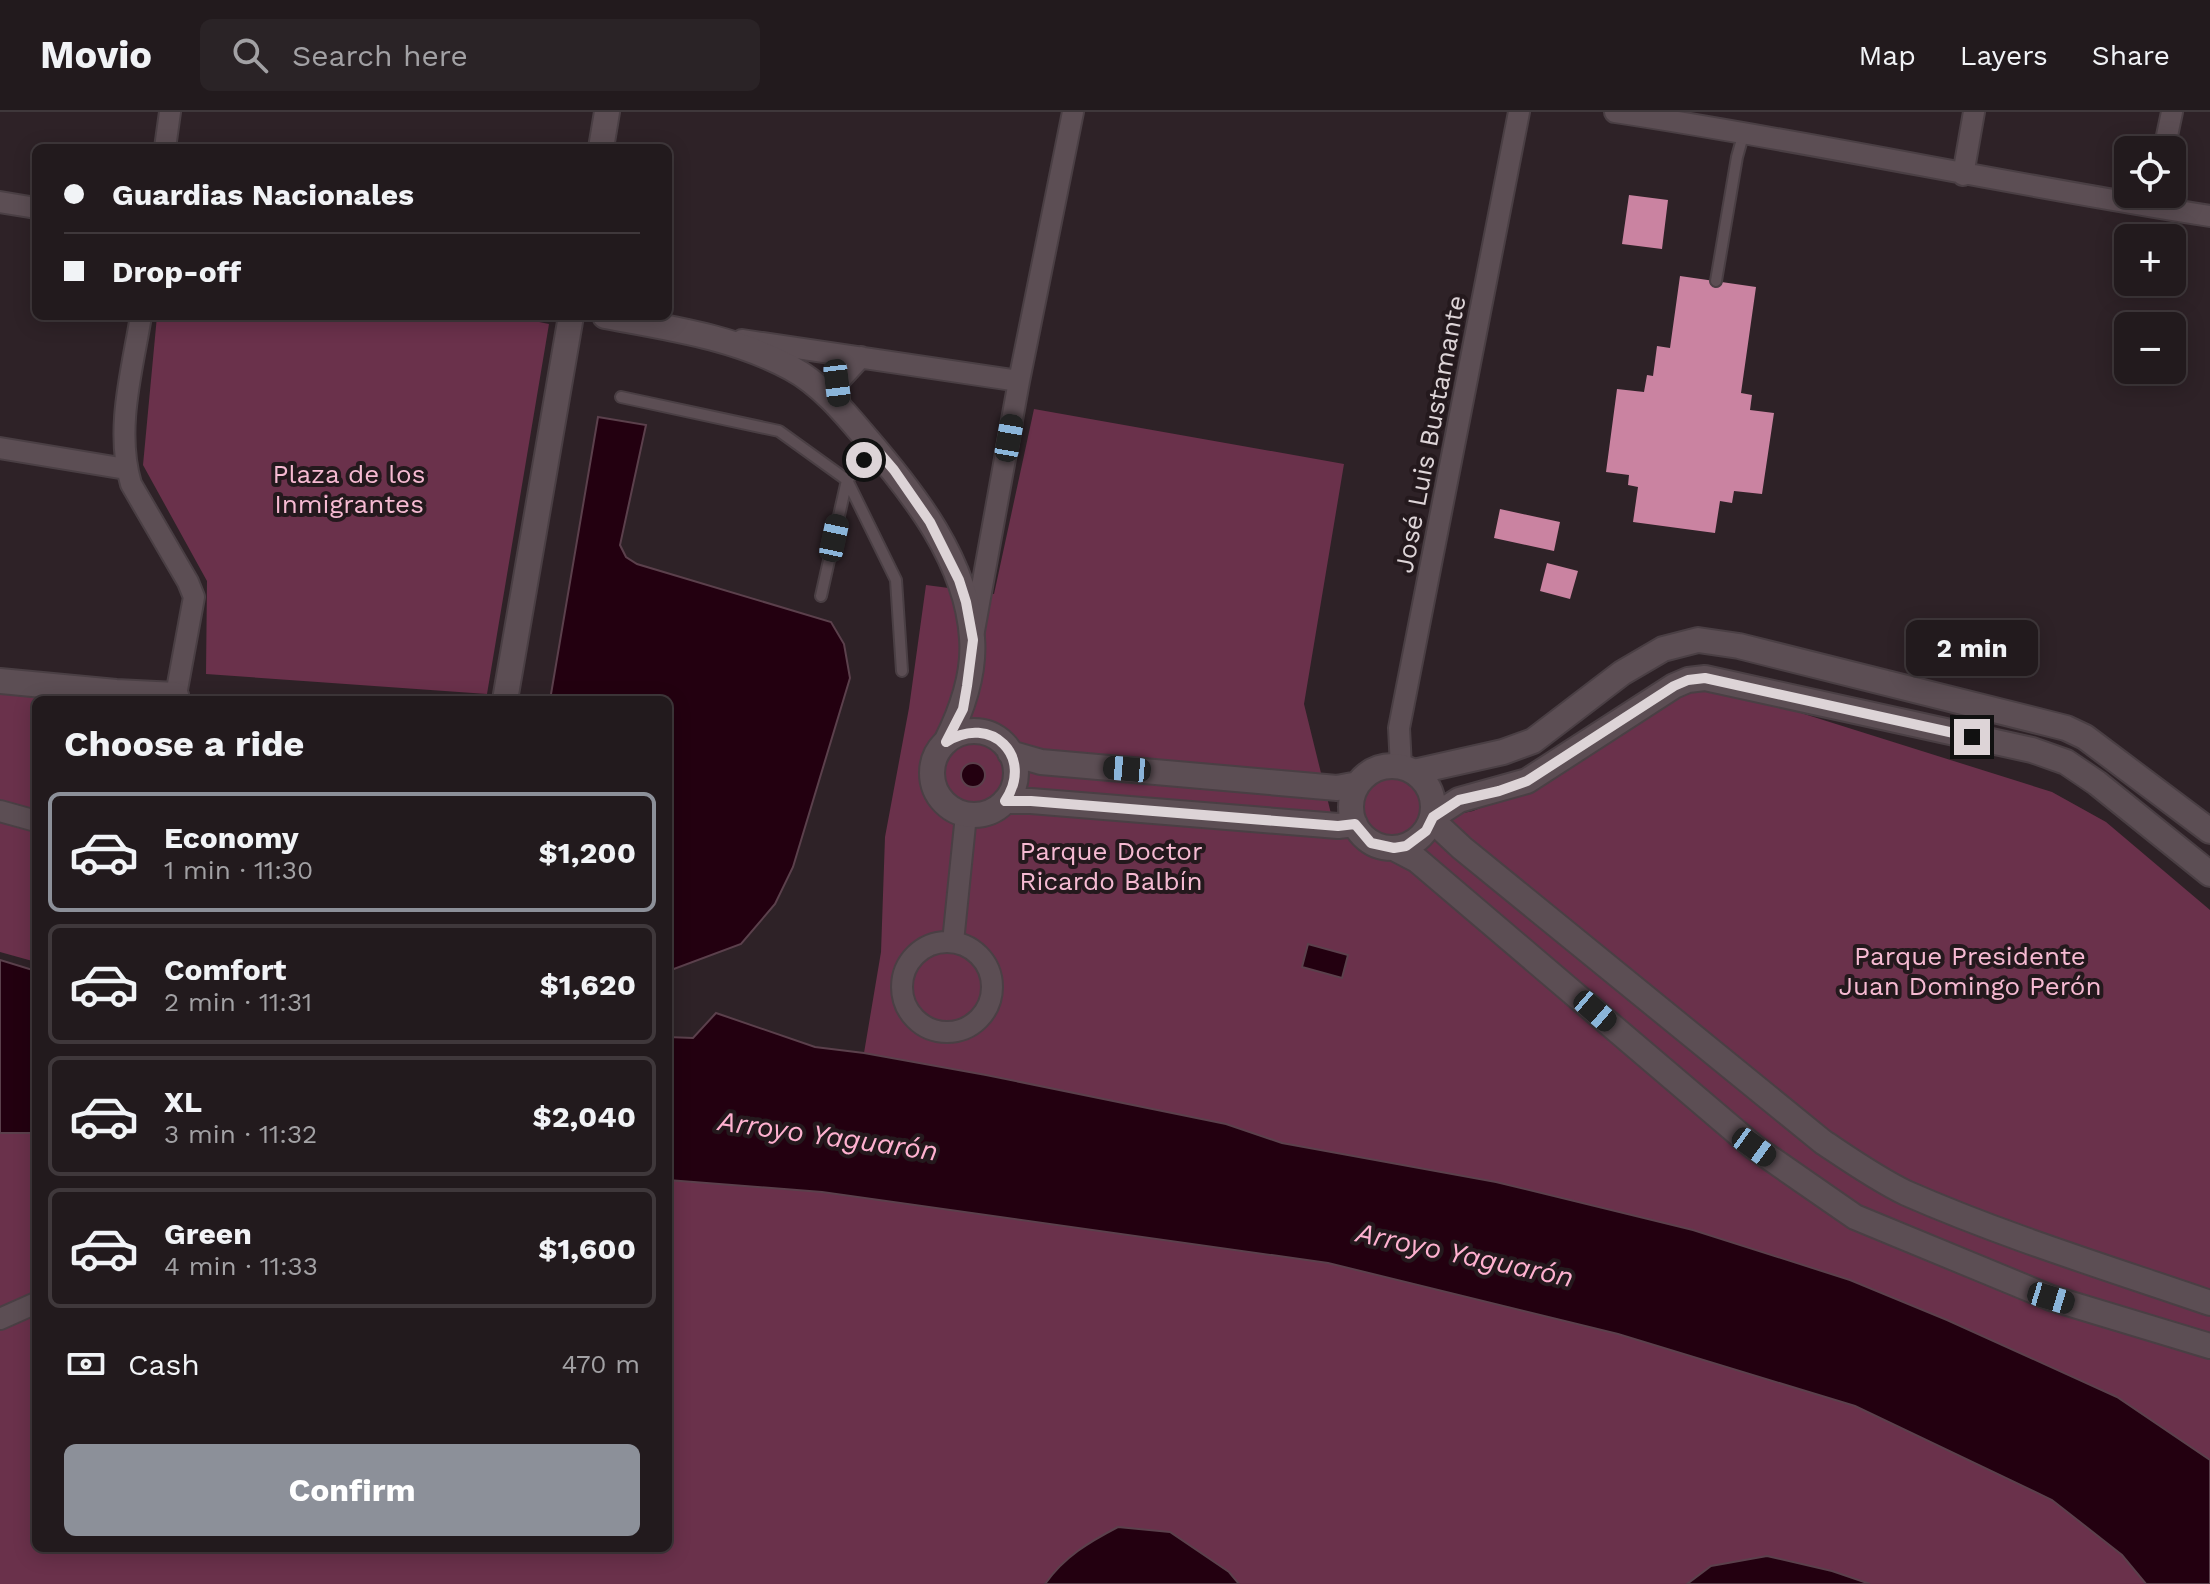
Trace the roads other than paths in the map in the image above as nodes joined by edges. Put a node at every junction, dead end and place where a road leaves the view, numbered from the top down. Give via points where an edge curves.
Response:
1 (170, 112) edge
2 (607, 112) edge
3 (1073, 112) edge
4 (1519, 112) edge
5 (1615, 112) edge
6 (1974, 112) edge
7 (2172, 112) edge
8 (1746, 122) edge
9 (2167, 136) edge
10 (166, 144) edge
11 (602, 144) edge
12 (1963, 175) junction
13 (2114, 196) edge
14 (0, 202) edge
15 (32, 207) edge
16 (2180, 208) edge
17 (2210, 216) edge
18 (1716, 281) dead end
19 (140, 320) edge
20 (570, 320) edge
21 (626, 320) edge
22 (710, 336) junction
23 (861, 357) junction
24 (1019, 381) junction
25 (621, 397) dead end
26 (840, 407) junction
27 (0, 448) edge
28 (876, 449) junction
29 (126, 469) junction
30 (847, 480) junction
31 (821, 596) dead end
32 (973, 640) junction
33 (902, 671) dead end
34 (0, 681) edge
35 (967, 686) junction
36 (115, 696) edge
37 (177, 696) edge
38 (506, 696) edge
39 (946, 742) junction
40 (1004, 746) junction
41 (1407, 769) junction
42 (1358, 784) junction
43 (1005, 801) junction
44 (0, 811) edge
45 (966, 815) junction
46 (1432, 819) junction
47 (32, 820) edge
48 (1355, 824) junction
49 (2210, 831) edge
50 (1394, 848) junction
51 (2209, 870) edge
52 (953, 942) junction
53 (2210, 1303) edge
54 (32, 1305) edge
55 (0, 1319) edge
56 (2210, 1346) edge

1 - 10 street
2 - 11 main road
3 - 24 street
4 - 41 street, José Luis Bustamante via 1399,728
5 - 8 street
6 - 12 street
7 - 9 street
8 - 12 street
8 - 18 lane
12 - 13 street
14 - 15 street
16 - 17 street
19 - 29 street via 123,425
20 - 38 main road
21 - 22 main road
22 - 23 street
22 - 26 main road via 795,370
23 - 24 street
23 - 26 street via 837,383
24 - 32 street
25 - 30 lane via 779,431
26 - 28 main road
27 - 29 street
28 - 30 lane
28 - 32 main road via 930,522 959,580
29 - 37 street via 194,597
30 - 31 lane
30 - 33 lane via 896,580
32 - 35 main road
34 - 36 main road
35 - 39 main road via 963,709
35 - 40 main road via 989,733
39 - 40 main road via 976,732
39 - 45 main road via 932,778 943,802
40 - 42 main road via 1041,762 1337,788
40 - 43 main road via 1016,778
41 - 42 main road via 1377,769
41 - 46 main road via 1428,787
41 - 49 main road via 1503,752 1533,741 1622,673 1663,649 1698,640 2066,728
42 - 48 main road via 1352,799
43 - 45 main road via 987,813
43 - 48 main road
44 - 47 street
45 - 52 street
46 - 50 main road via 1417,840
46 - 51 main road via 1459,800 1527,781 1674,686 1705,678 2066,762
46 - 53 main road via 1823,1142 1869,1173 2063,1253
48 - 50 main road via 1371,843
50 - 56 main road via 1417,860 1754,1147 1855,1217 2051,1298
52 - 52 street via 925,947 905,968 902,982 902,996 916,1021 942,1032 957,1031 983,1014 992,985 980,956
54 - 55 street

